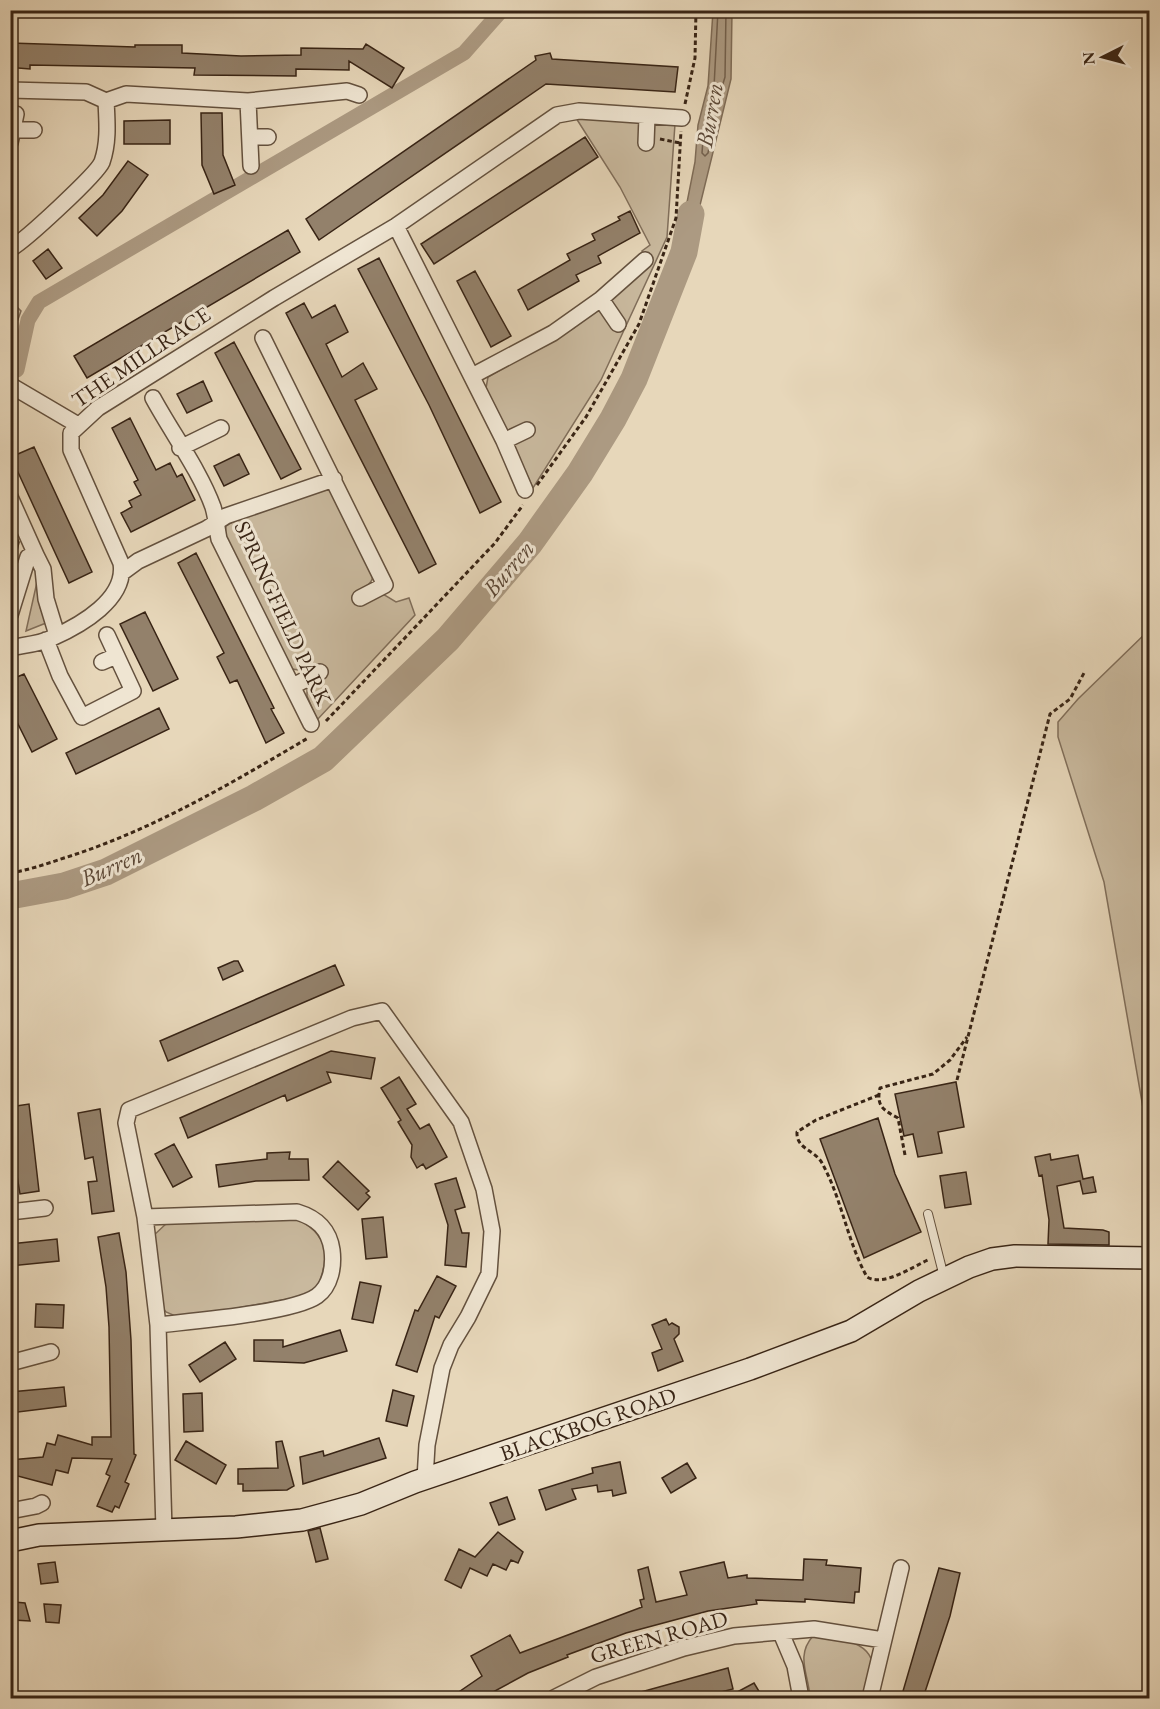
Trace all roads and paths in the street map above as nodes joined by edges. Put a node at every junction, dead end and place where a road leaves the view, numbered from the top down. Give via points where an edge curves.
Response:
1 (696, 10) edge
2 (10, 90) edge
3 (359, 94) dead end
4 (106, 101) junction
5 (248, 101) junction
6 (16, 114) dead end
7 (647, 116) junction
8 (682, 118) junction
9 (34, 130) dead end
10 (12, 136) edge
11 (250, 137) junction
12 (268, 137) dead end
13 (646, 139) joint
14 (680, 144) junction
15 (251, 166) dead end
16 (396, 226) junction
17 (10, 249) edge
18 (645, 260) dead end
19 (601, 299) junction
20 (618, 324) dead end
21 (263, 338) dead end
22 (472, 376) junction
23 (16, 388) edge
24 (153, 398) dead end
25 (78, 425) junction
26 (221, 428) dead end
27 (527, 430) dead end
28 (504, 441) junction
29 (180, 448) junction
30 (334, 479) junction
31 (530, 490) junction
32 (10, 497) edge
33 (215, 522) junction
34 (36, 555) junction
35 (123, 572) junction
36 (360, 598) dead end
37 (10, 615) edge
38 (107, 635) dead end
39 (51, 638) junction
40 (10, 648) edge
41 (320, 672) dead end
42 (1084, 673) dead end
43 (293, 686) junction
44 (316, 727) junction
45 (10, 873) edge
46 (968, 1035) junction
47 (957, 1080) dead end
48 (879, 1095) junction
49 (905, 1155) dead end
50 (45, 1208) dead end
51 (10, 1212) edge
52 (928, 1214) dead end
53 (145, 1217) junction
54 (938, 1256) junction
55 (1149, 1258) edge
56 (944, 1279) junction
57 (158, 1325) junction
58 (51, 1352) dead end
59 (10, 1363) edge
60 (425, 1479) junction
61 (42, 1503) dead end
62 (10, 1511) edge
63 (164, 1530) junction
64 (10, 1541) edge
65 (901, 1568) dead end
66 (781, 1633) junction
67 (883, 1640) junction
68 (554, 1698) edge
69 (801, 1698) edge
70 (870, 1698) edge

1 - 8 path via 695,58
2 - 4 street via 86,92
3 - 5 street via 346,91
4 - 5 street via 126,94
4 - 17 street via 108,131 101,164 35,232
5 - 11 street
6 - 10 street
7 - 8 street, THE MILLRACE
7 - 13 street
7 - 16 street, THE MILLRACE via 579,111 557,115
8 - 14 path
9 - 10 street
11 - 12 street
11 - 15 street
13 - 14 path
14 - 31 path via 676,218 639,324 586,417
16 - 22 street
16 - 25 street, THE MILLRACE via 159,368
18 - 19 street
19 - 20 street
19 - 22 street via 553,333
21 - 30 street
22 - 28 street
23 - 25 street
24 - 29 street, SPRINGFIELD PARK
25 - 35 street, THE MILLRACE via 71,434 71,450
26 - 29 street
27 - 28 street
28 - 31 street
29 - 33 street, SPRINGFIELD PARK via 214,509
30 - 33 street, SPRINGFIELD PARK
30 - 36 street via 385,585
31 - 44 path via 495,543
32 - 34 street
33 - 35 street, SPRINGFIELD PARK
33 - 43 street, SPRINGFIELD PARK via 219,539
34 - 37 street via 28,557
34 - 39 street via 43,570
35 - 39 street via 120,587 109,599
38 - 39 street via 109,659 132,691 82,717 60,676
39 - 40 street
41 - 43 street
42 - 46 path via 1070,699 1050,714
43 - 44 street, SPRINGFIELD PARK
44 - 45 path via 220,790 96,848
46 - 47 path
46 - 48 path via 950,1060 933,1074 886,1084
48 - 49 path via 881,1109 898,1118
48 - 54 path via 816,1120 797,1132 798,1142 821,1160 867,1276 874,1281 883,1280
50 - 51 street
52 - 54 lane
53 - 57 street
53 - 57 street via 297,1212 313,1217 326,1231 332,1256 327,1284 306,1303
53 - 60 street via 126,1123 129,1110 352,1018 382,1011 461,1122 484,1189 492,1231 489,1274 442,1368 427,1445
54 - 56 lane
55 - 56 street, BLACKBOG ROAD via 1015,1256 992,1259
56 - 60 street, BLACKBOG ROAD via 851,1331
57 - 63 street
58 - 59 street
60 - 63 street, BLACKBOG ROAD via 361,1504 302,1520
61 - 62 street
63 - 64 street, BLACKBOG ROAD via 39,1535
65 - 67 street
66 - 67 street, GREEN ROAD via 814,1629
66 - 68 street, GREEN ROAD via 734,1636 684,1648 596,1677
66 - 69 street via 795,1666
67 - 70 street

